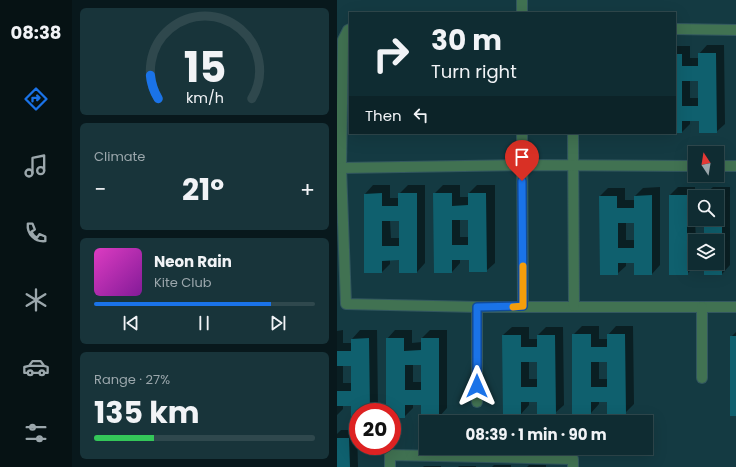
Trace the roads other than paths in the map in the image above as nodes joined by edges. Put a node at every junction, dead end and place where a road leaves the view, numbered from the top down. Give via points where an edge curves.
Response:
1 (522, 0) edge
2 (522, 12) edge
3 (676, 29) edge
4 (349, 30) edge
5 (736, 30) edge
6 (522, 134) edge
7 (573, 134) edge
8 (522, 165) junction
9 (573, 166) junction
10 (688, 166) edge
11 (724, 166) edge
12 (736, 166) edge
13 (341, 168) junction
14 (523, 306) junction
15 (574, 306) junction
16 (477, 307) junction
17 (702, 307) junction
18 (736, 307) edge
19 (702, 378) dead end
20 (477, 402) dead end
21 (389, 467) edge
22 (573, 467) edge

1 - 2 lane
3 - 5 lane
4 - 13 lane via 343,40
6 - 8 lane
7 - 9 lane
8 - 9 lane
8 - 13 lane
8 - 14 lane
9 - 10 lane
9 - 15 lane
11 - 12 lane
13 - 16 lane via 346,304
14 - 15 lane
14 - 16 lane
15 - 17 lane
16 - 20 lane
17 - 18 lane
17 - 19 lane
21 - 22 lane via 390,455 573,459

